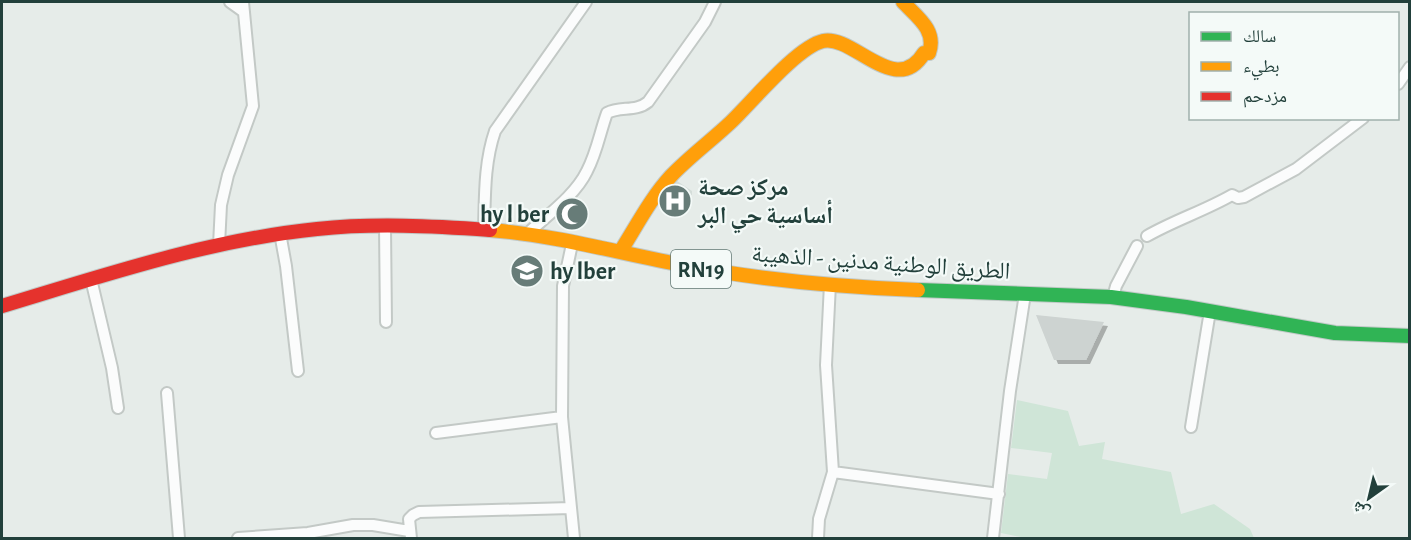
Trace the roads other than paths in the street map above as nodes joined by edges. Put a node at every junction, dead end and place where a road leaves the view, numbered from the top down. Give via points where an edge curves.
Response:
1 (230, 2) edge
2 (586, 2) edge
3 (715, 2) edge
4 (903, 2) edge
5 (244, 7) edge
6 (1410, 67) edge
7 (1399, 83) edge
8 (1361, 120) edge
9 (385, 227) junction
10 (484, 230) junction
11 (280, 233) junction
12 (526, 235) junction
13 (1147, 236) dead end
14 (572, 244) junction
15 (219, 245) junction
16 (1137, 246) dead end
17 (620, 252) junction
18 (91, 279) junction
19 (830, 284) junction
20 (1025, 294) junction
21 (1113, 297) junction
22 (2, 306) edge
23 (1210, 311) junction
24 (386, 322) dead end
25 (1410, 336) edge
26 (298, 371) dead end
27 (167, 393) dead end
28 (118, 408) dead end
29 (562, 417) junction
30 (1191, 427) dead end
31 (436, 432) dead end
32 (833, 472) junction
33 (999, 494) junction
34 (571, 508) junction
35 (410, 535) edge
36 (179, 538) edge
37 (238, 538) edge
38 (574, 538) edge
39 (818, 538) edge
40 (993, 538) edge

1 - 5 street
2 - 10 street via 495,131 486,178
3 - 12 street via 648,102 607,113 587,172
4 - 17 main road via 930,32 933,40 929,53 906,70 894,70 832,41 813,46 670,176
5 - 15 street via 253,106 228,175 221,205
6 - 7 street
8 - 13 street via 1296,169 1244,197 1232,195
9 - 10 main road, الطريق الوطنية مدنين - الذهيبة / RN19
9 - 11 main road, الطريق الوطنية مدنين - الذهيبة / RN19
9 - 24 street
10 - 12 main road, الطريق الوطنية مدنين - الذهيبة / RN19
11 - 15 main road, الطريق الوطنية مدنين - الذهيبة / RN19
11 - 26 street
12 - 14 main road, الطريق الوطنية مدنين - الذهيبة / RN19
14 - 17 main road, الطريق الوطنية مدنين - الذهيبة / RN19
14 - 29 street via 563,286
15 - 18 main road, الطريق الوطنية مدنين - الذهيبة / RN19
16 - 21 street
17 - 19 main road, الطريق الوطنية مدنين - الذهيبة / RN19 via 672,265
18 - 22 main road, الطريق الوطنية مدنين - الذهيبة / RN19
18 - 28 street
19 - 20 main road, الطريق الوطنية مدنين - الذهيبة / RN19
19 - 32 street via 826,365
20 - 21 main road, الطريق الوطنية مدنين - الذهيبة / RN19
20 - 33 street
21 - 23 main road, الطريق الوطنية مدنين - الذهيبة / RN19
23 - 25 main road, الطريق الوطنية مدنين - الذهيبة / RN19 via 1366,335
23 - 30 street
27 - 36 street
29 - 31 street
29 - 34 street
32 - 33 street
32 - 39 street via 819,519
33 - 40 street
34 - 35 street via 413,514 409,519
34 - 38 street
35 - 37 street via 373,525 353,525

